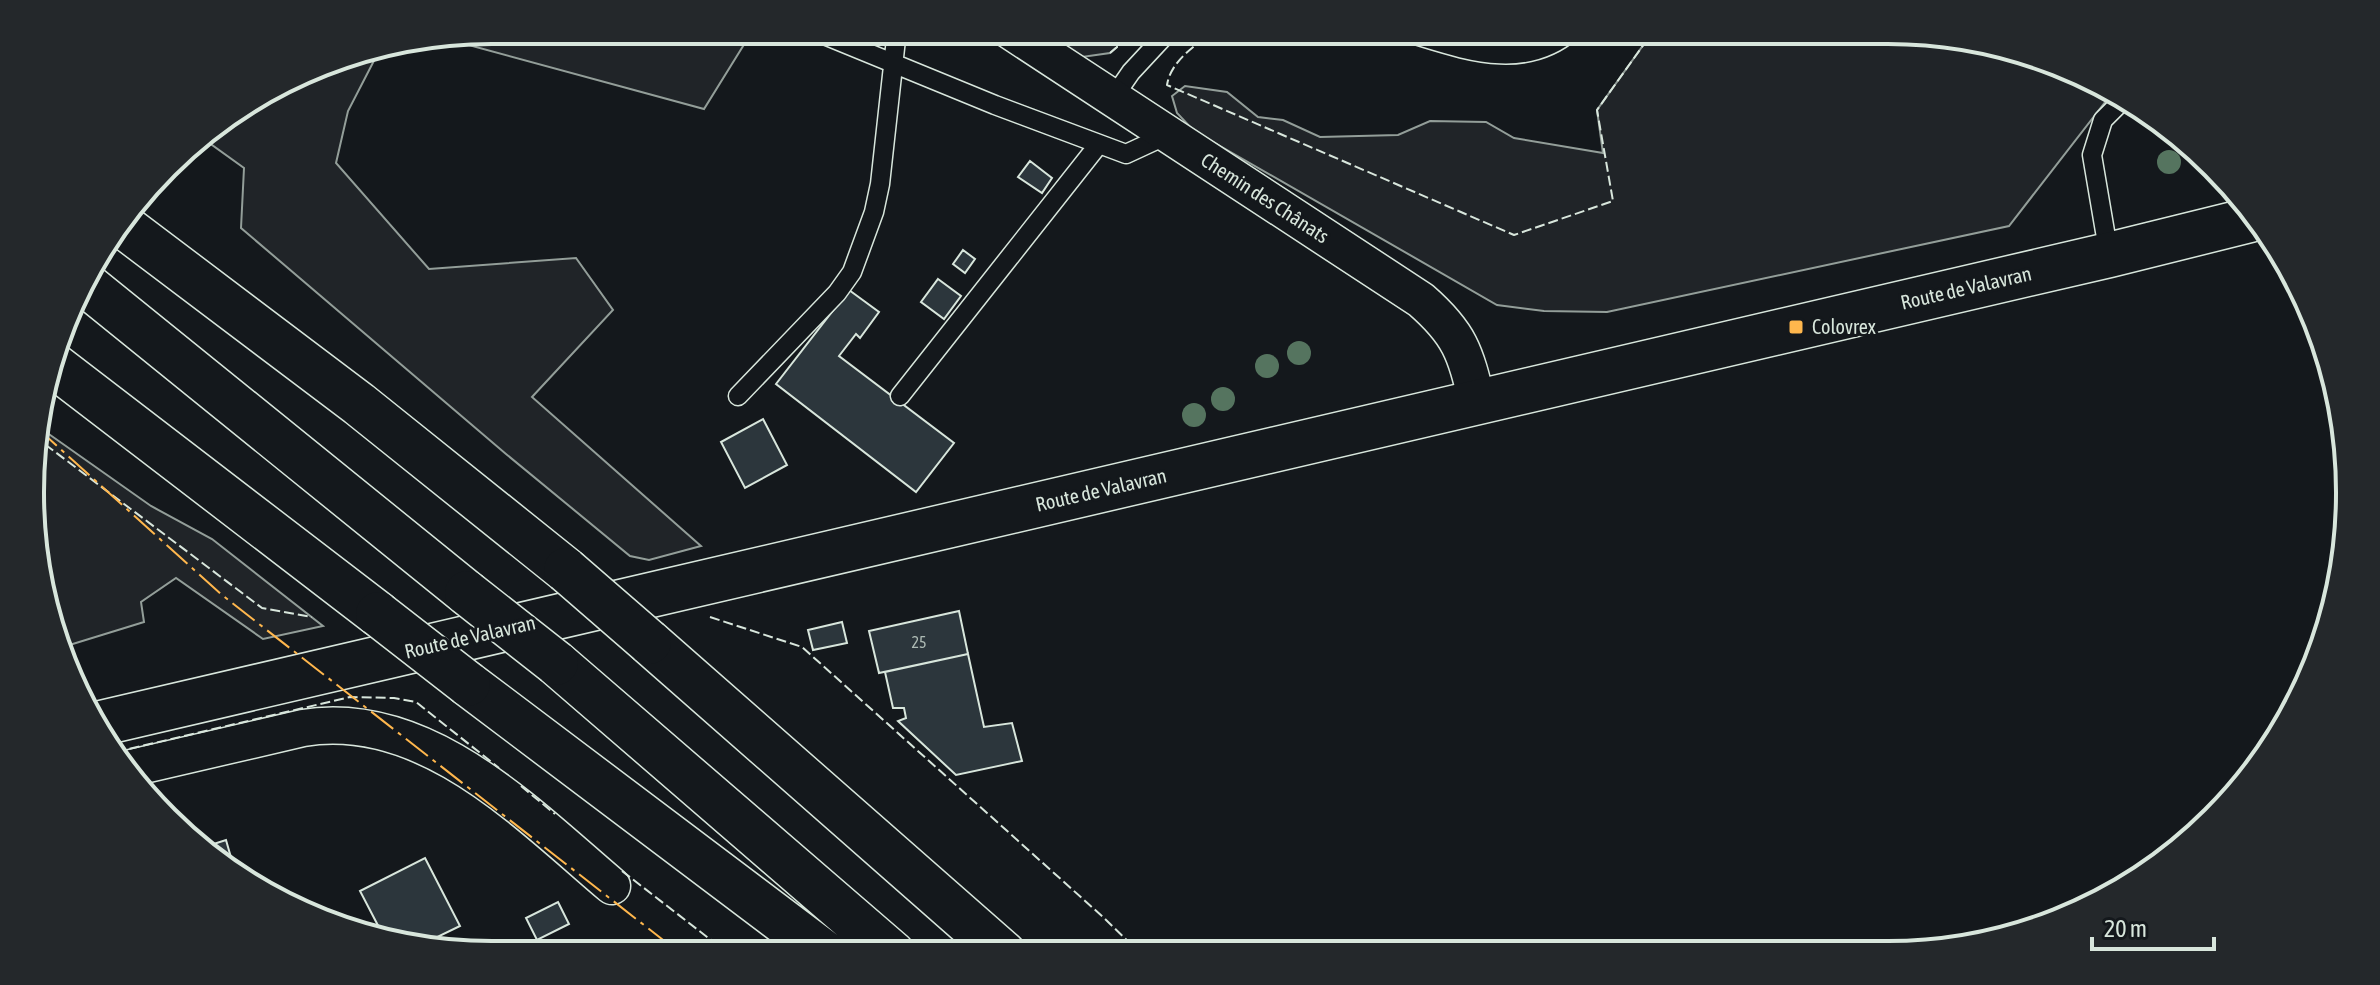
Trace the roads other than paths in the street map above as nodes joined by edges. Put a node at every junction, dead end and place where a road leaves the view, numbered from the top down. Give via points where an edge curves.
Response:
1 (846, 44) edge
2 (895, 44) edge
3 (1030, 44) edge
4 (1158, 44) edge
5 (1447, 44) edge
6 (1460, 44) edge
7 (1551, 44) edge
8 (1458, 47) junction
9 (892, 63) junction
10 (1113, 98) junction
11 (2116, 107) edge
12 (1167, 135) junction
13 (1099, 144) junction
14 (141, 214) edge
15 (2245, 221) edge
16 (129, 230) edge
17 (2109, 255) junction
18 (92, 290) edge
19 (61, 371) edge
20 (738, 396) dead end
21 (900, 396) dead end
22 (1477, 401) junction
23 (359, 404) junction
24 (107, 722) edge
25 (137, 767) edge
26 (612, 886) dead end
27 (809, 941) edge
28 (878, 941) edge
29 (989, 941) edge

1 - 9 lane
2 - 9 lane
3 - 10 street, Chemin des Chânats
4 - 10 lane
5 - 8 lane
6 - 8 lane
7 - 8 lane via 1509,56
9 - 13 lane
9 - 20 lane via 880,184 852,272
10 - 12 street, Chemin des Chânats
11 - 17 lane via 2103,120 2092,155
12 - 13 lane via 1126,154
12 - 22 street, Chemin des Chânats via 1421,300 1463,348
13 - 21 lane
14 - 23 main road
15 - 17 main road, Route de Valavran
16 - 23 main road
17 - 22 main road, Route de Valavran
18 - 28 main road, bridge via 556,663
19 - 27 main road, bridge
22 - 24 main road, Route de Valavran
23 - 29 main road, bridge via 566,570
25 - 26 street via 326,724 369,727 430,750 491,783

